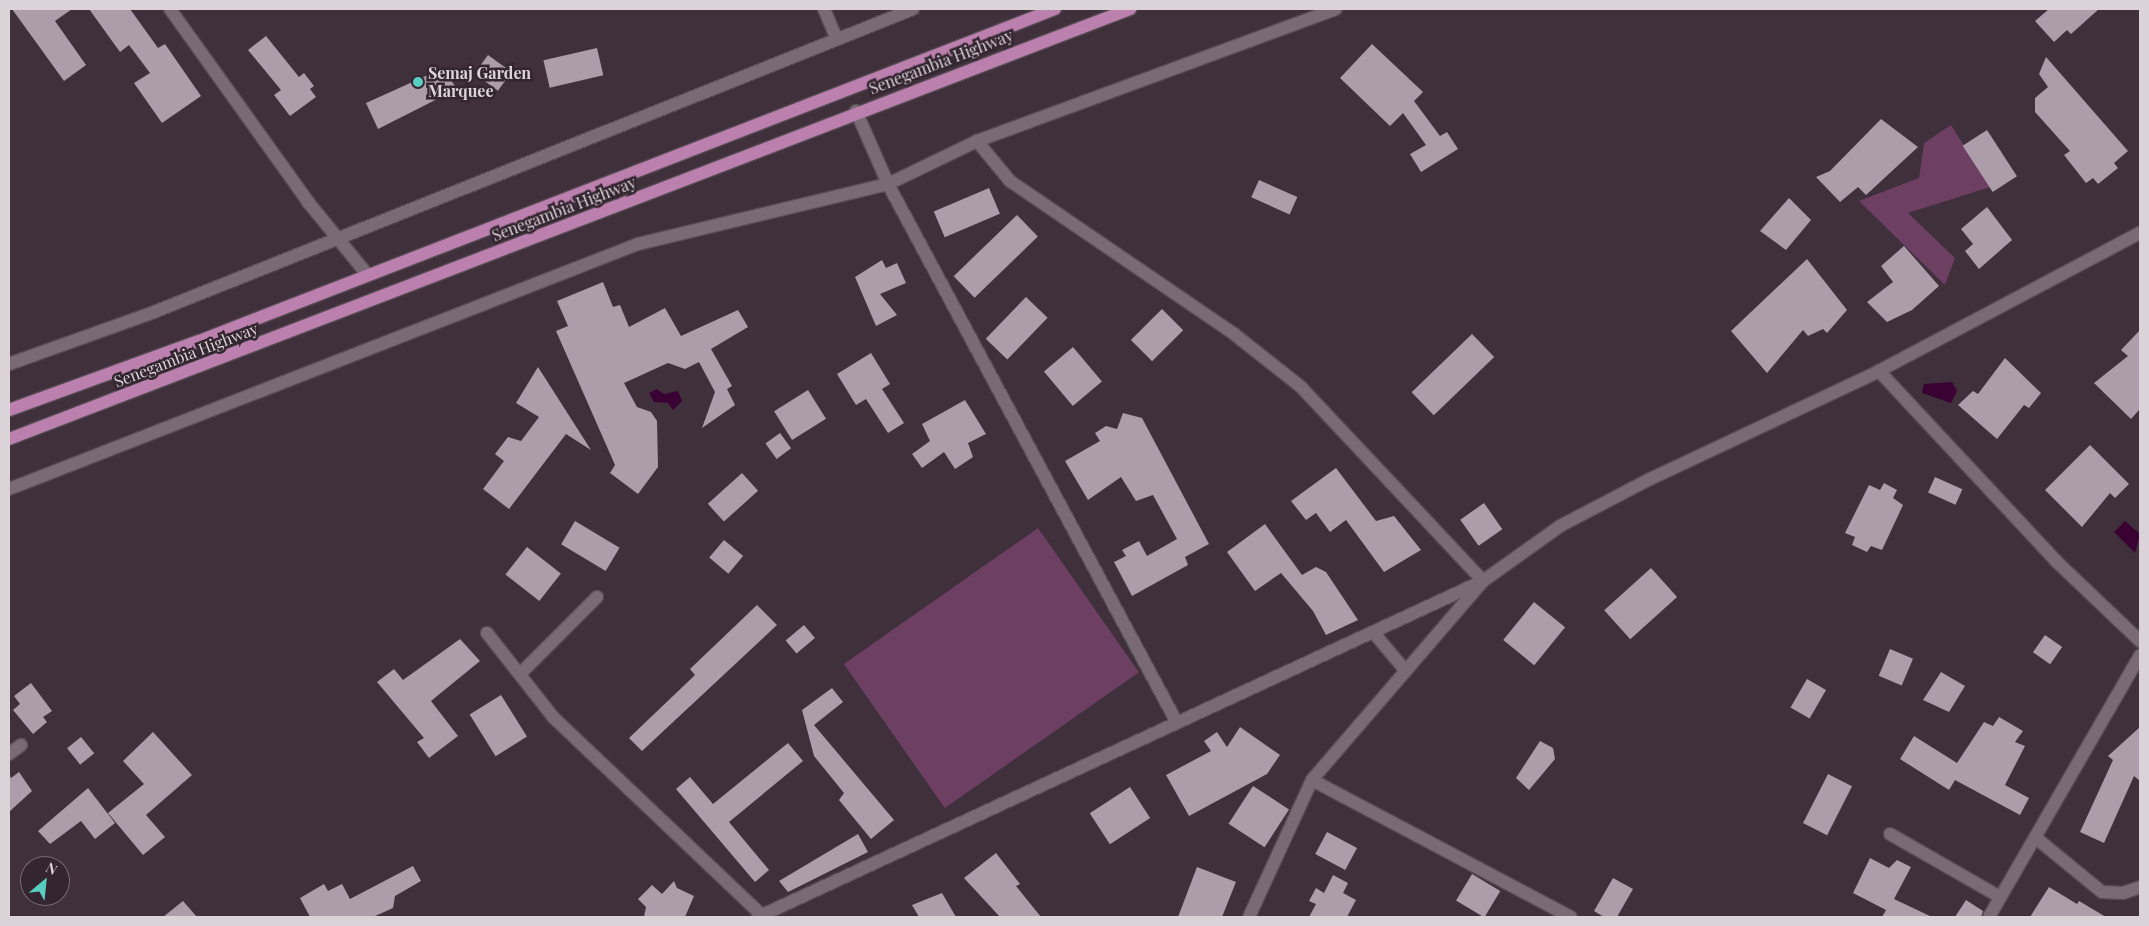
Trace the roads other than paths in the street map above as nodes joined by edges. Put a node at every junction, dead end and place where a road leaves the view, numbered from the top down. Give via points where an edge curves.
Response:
1 (170, 9) edge
2 (824, 9) edge
3 (913, 9) edge
4 (1055, 9) edge
5 (1130, 9) edge
6 (1336, 9) edge
7 (837, 39) junction
8 (856, 111) junction
9 (976, 141) junction
10 (888, 184) junction
11 (2140, 233) edge
12 (337, 237) junction
13 (367, 274) junction
14 (9, 364) edge
15 (1879, 371) junction
16 (9, 410) edge
17 (9, 439) edge
18 (9, 489) edge
19 (1483, 581) junction
20 (597, 597) dead end
21 (1372, 632) junction
22 (487, 633) dead end
23 (2140, 641) edge
24 (2140, 655) edge
25 (1405, 670) junction
26 (520, 674) junction
27 (1176, 721) junction
28 (22, 745) dead end
29 (9, 754) edge
30 (1312, 780) junction
31 (1890, 834) dead end
32 (2036, 838) junction
33 (2140, 887) edge
34 (2000, 897) junction
35 (760, 916) edge
36 (1249, 917) edge
37 (1571, 917) edge
38 (1989, 917) edge

1 - 12 street
2 - 7 street
3 - 7 street
4 - 13 main road, Senegambia Highway
5 - 8 main road, Senegambia Highway
6 - 9 street
7 - 12 street
8 - 10 street
8 - 17 main road, Senegambia Highway via 208,366
9 - 10 street
9 - 19 street via 1010,181 1234,334 1301,387
10 - 18 street via 638,244
10 - 27 street
11 - 15 street
12 - 13 street
12 - 14 street via 154,312
13 - 16 main road, Senegambia Highway
15 - 19 street via 1577,518
15 - 23 street via 2056,561
19 - 21 street
19 - 25 street
20 - 26 street
21 - 25 street
21 - 27 street
22 - 26 street
24 - 32 street
25 - 30 street
26 - 35 street via 553,717
27 - 35 street via 974,821
28 - 29 street
30 - 36 street
30 - 37 street
31 - 34 street
32 - 33 street via 2102,892 2123,893
32 - 34 street
34 - 38 street

